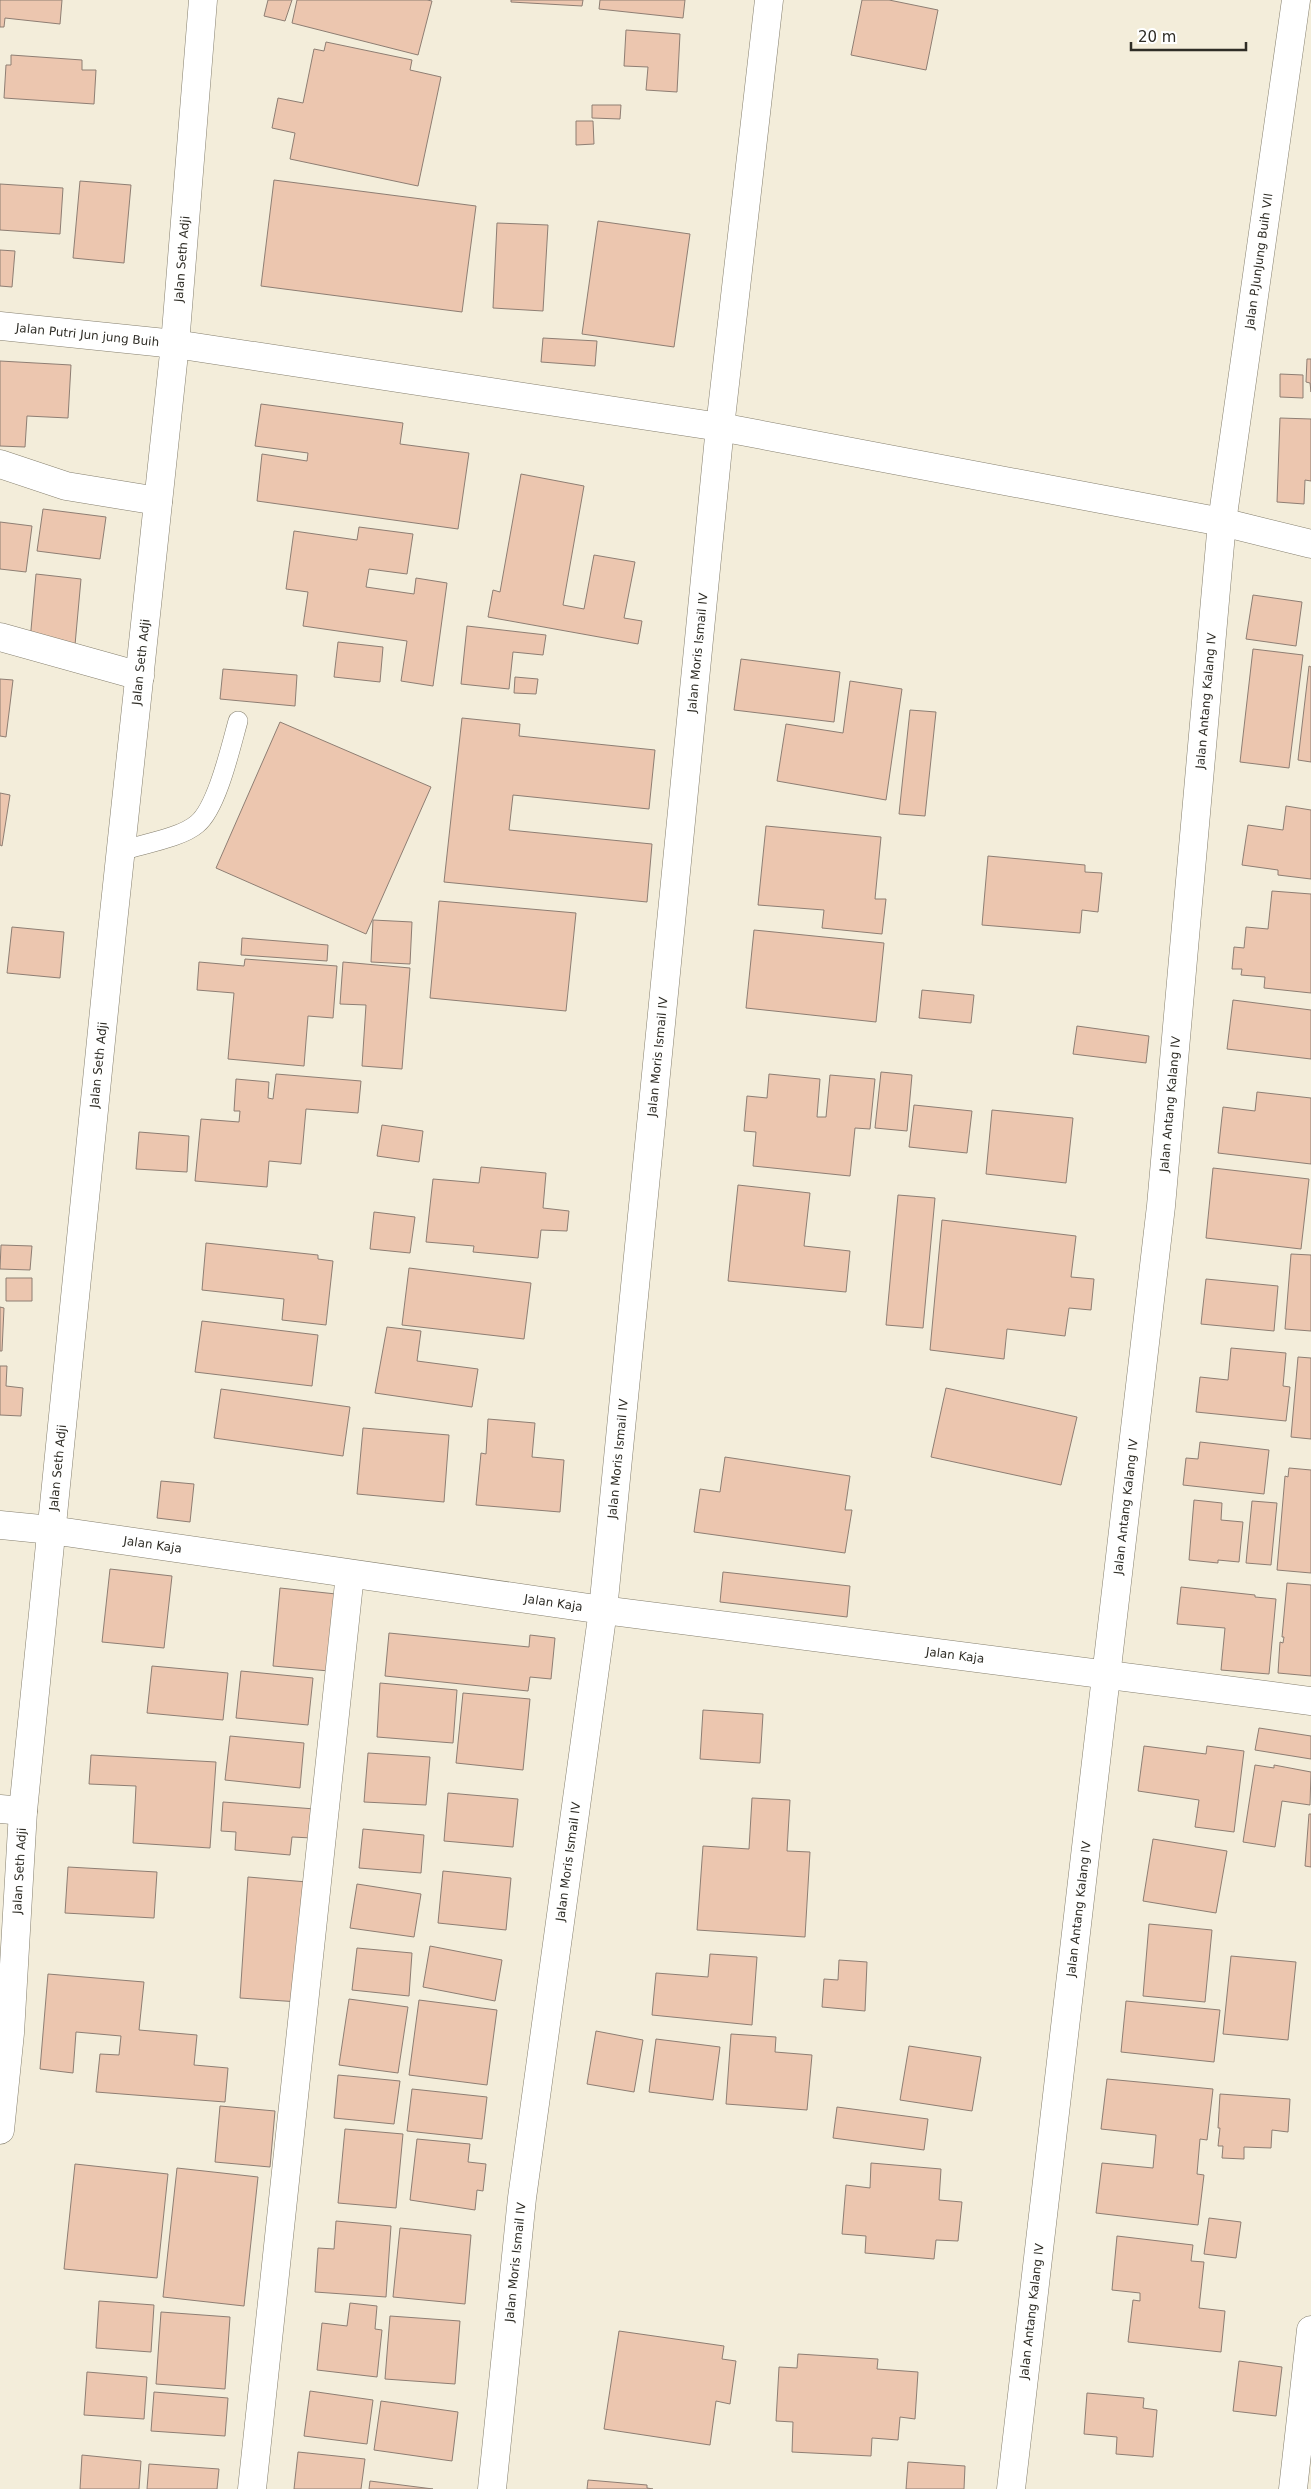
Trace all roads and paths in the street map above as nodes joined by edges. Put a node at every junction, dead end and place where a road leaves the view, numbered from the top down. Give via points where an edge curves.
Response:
1 (203, 0) edge
2 (769, 0) edge
3 (1296, 0) edge
4 (0, 326) edge
5 (175, 344) junction
6 (720, 427) junction
7 (0, 464) edge
8 (158, 501) junction
9 (1222, 522) junction
10 (1311, 544) edge
11 (0, 637) edge
12 (140, 676) junction
13 (238, 721) dead end
14 (121, 851) junction
15 (0, 1525) edge
16 (51, 1530) junction
17 (350, 1574) junction
18 (603, 1610) junction
19 (1106, 1675) junction
20 (1311, 1701) edge
21 (12, 1810) edge
22 (5, 2033) edge
23 (0, 2130) edge
24 (1311, 2330) edge
25 (252, 2489) edge
26 (492, 2489) edge
27 (1011, 2489) edge
28 (1294, 2489) edge

1 - 5 street, Jalan Seth Adji
2 - 6 street, Jalan Moris Ismail IV
3 - 9 street, Jalan P.JunJung Buih VII
4 - 5 street, Jalan Putri Jun jung Buih
5 - 6 street, Jalan Putri Jun jung Buih
5 - 8 street, Jalan Seth Adji
6 - 9 street, Jalan Putri Jun jung Buih
6 - 18 street, Jalan Moris Ismail IV
7 - 8 street via 66,486
8 - 12 street, Jalan Seth Adji
9 - 10 street, Jalan Putri Jun jung Buih
9 - 19 street, Jalan Antang Kalang IV via 1162,1206
11 - 12 street
12 - 14 street, Jalan Seth Adji
13 - 14 lane via 220,781 198,824 182,833
14 - 16 street, Jalan Seth Adji
15 - 16 street, Jalan Kaja
16 - 17 street, Jalan Kaja
16 - 21 street, Jalan Seth Adji
17 - 18 street, Jalan Kaja
17 - 25 street
18 - 19 street, Jalan Kaja
18 - 26 street, Jalan Moris Ismail IV via 522,2198
19 - 20 street, Jalan Kaja
19 - 27 street, Jalan Antang Kalang IV
21 - 22 street, Jalan Seth Adji
22 - 23 street, Jalan Seth Adji
24 - 28 street

